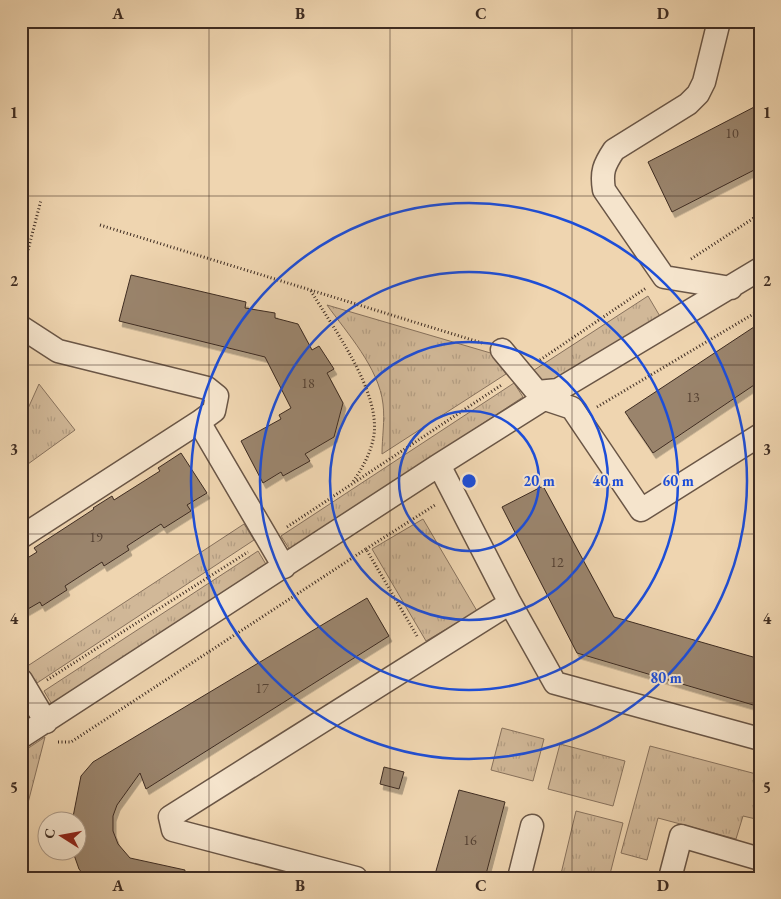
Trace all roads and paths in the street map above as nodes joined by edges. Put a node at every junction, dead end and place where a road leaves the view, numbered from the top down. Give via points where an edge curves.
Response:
1 (720, 21) edge
2 (41, 200) dead end
3 (760, 214) edge
4 (100, 226) dead end
5 (760, 269) edge
6 (21, 277) edge
7 (664, 277) junction
8 (731, 288) junction
9 (310, 290) junction
10 (760, 310) edge
11 (21, 327) edge
12 (502, 350) joint
13 (522, 372) junction
14 (552, 395) junction
15 (594, 408) dead end
16 (199, 422) junction
17 (760, 435) edge
18 (439, 465) junction
19 (350, 485) junction
20 (454, 493) junction
21 (21, 537) edge
22 (267, 540) junction
23 (366, 549) junction
24 (284, 567) junction
25 (510, 603) junction
26 (428, 654) junction
27 (25, 686) edge
28 (49, 732) junction
29 (21, 738) edge
30 (760, 739) edge
31 (532, 826) dead end
32 (760, 858) edge
33 (356, 878) edge
34 (519, 878) edge
35 (670, 878) edge

1 - 7 street via 698,94 688,104 614,150 602,176 604,190
2 - 6 path
3 - 7 path
4 - 9 path
5 - 8 street
7 - 8 street
7 - 13 path
8 - 14 street
9 - 12 path
9 - 19 path via 359,371 372,402 374,434 367,458
10 - 15 path
11 - 16 street via 58,351 207,388 217,396 214,411
12 - 13 street
13 - 14 street via 537,392
13 - 19 path
14 - 17 street via 572,408 641,510
14 - 18 street
16 - 21 street
16 - 22 street
18 - 20 street
18 - 24 street
19 - 22 path
20 - 23 path
20 - 25 street
22 - 24 street
22 - 27 path
23 - 26 path
23 - 28 path via 71,742
24 - 28 street
25 - 26 street
25 - 30 street via 555,683
26 - 33 street via 170,817 173,830
27 - 28 street
28 - 29 street
31 - 34 street
32 - 35 street via 681,836

